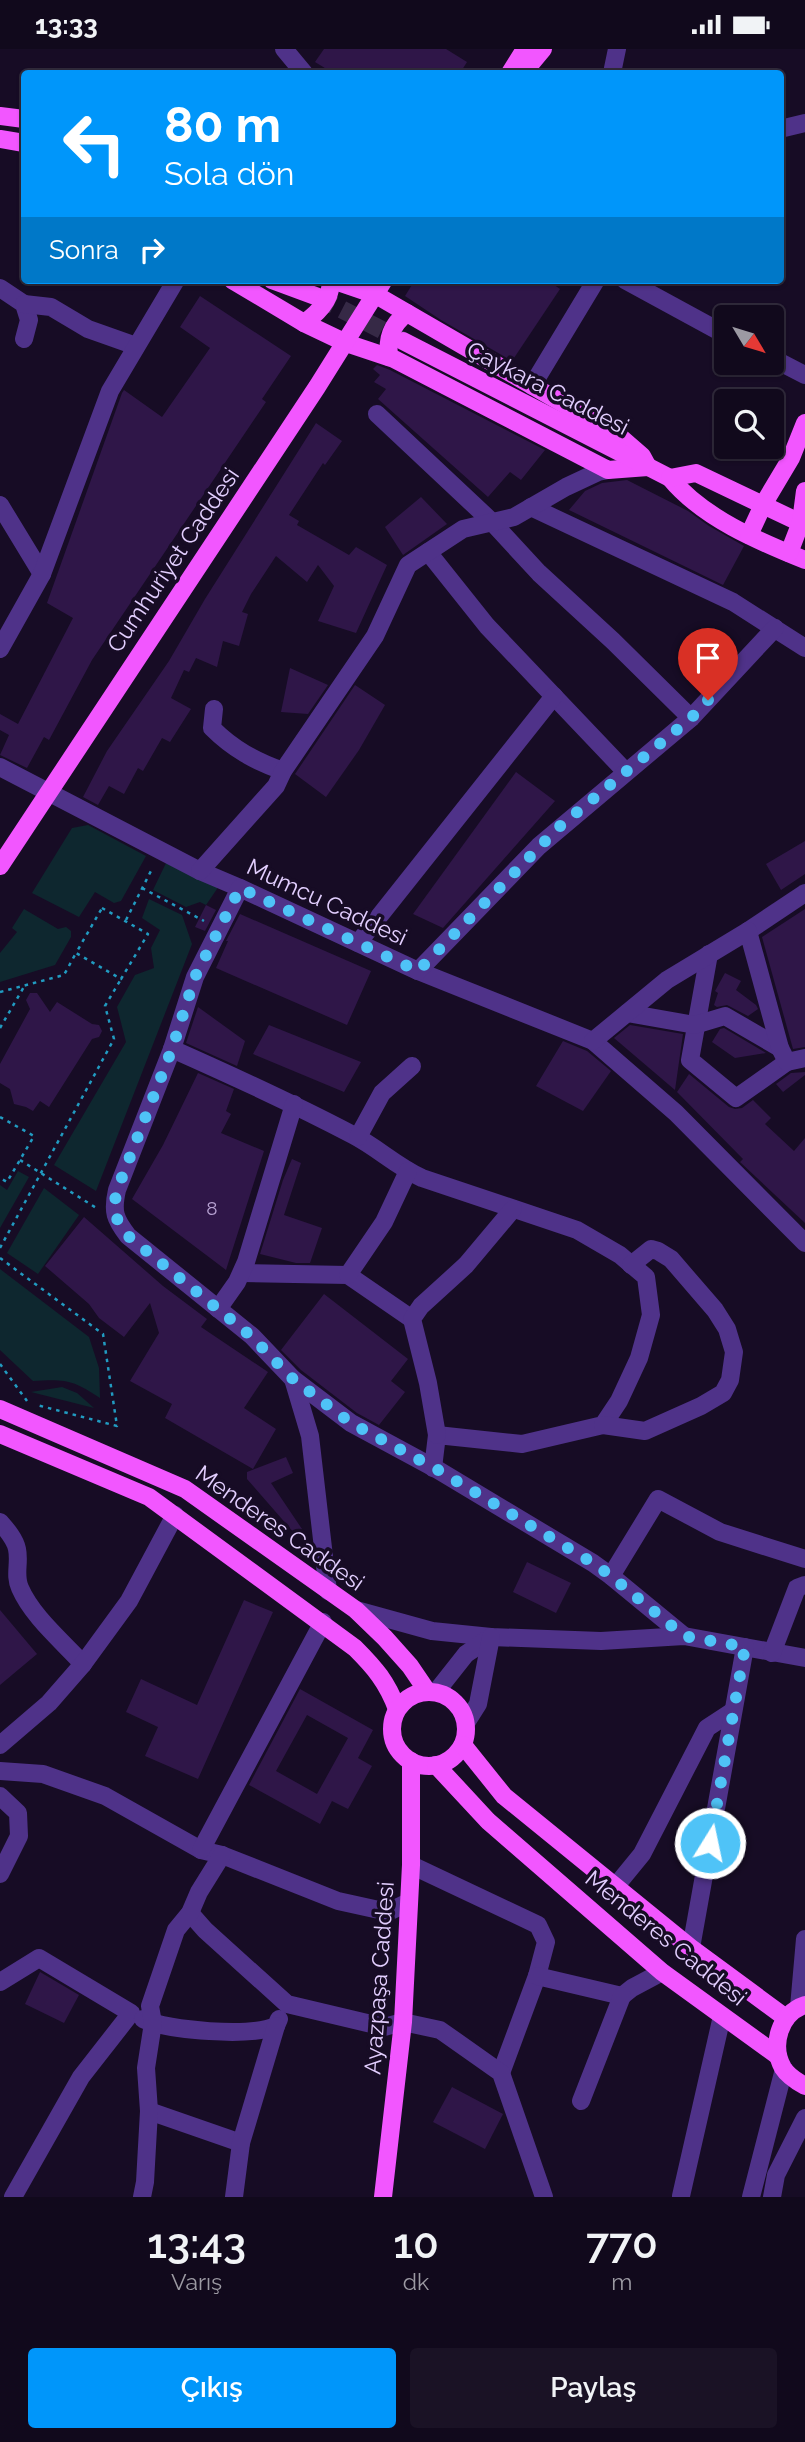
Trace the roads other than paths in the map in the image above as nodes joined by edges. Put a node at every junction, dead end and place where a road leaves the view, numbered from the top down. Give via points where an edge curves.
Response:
1 (284, 49) edge
2 (525, 49) edge
3 (542, 49) edge
4 (617, 49) edge
5 (302, 70) edge
6 (512, 70) edge
7 (525, 70) edge
8 (613, 70) edge
9 (0, 116) edge
10 (21, 119) edge
11 (805, 123) edge
12 (784, 128) edge
13 (0, 139) edge
14 (21, 142) edge
15 (174, 284) edge
16 (239, 284) edge
17 (283, 284) edge
18 (303, 284) edge
19 (331, 284) edge
20 (356, 284) edge
21 (594, 284) edge
22 (632, 284) edge
23 (0, 288) edge
24 (380, 288) edge
25 (24, 304) junction
26 (407, 313) junction
27 (304, 323) junction
28 (714, 328) edge
29 (24, 339) dead end
30 (403, 341) tunnel mouth
31 (346, 343) junction
32 (136, 346) junction
33 (389, 357) junction
34 (784, 364) edge
35 (805, 375) edge
36 (532, 386) junction
37 (377, 414) dead end
38 (805, 423) edge
39 (648, 467) junction
40 (608, 470) junction
41 (670, 478) junction
42 (805, 491) edge
43 (0, 505) edge
44 (763, 505) junction
45 (531, 507) junction
46 (491, 521) junction
47 (803, 524) edge
48 (749, 535) junction
49 (428, 552) junction
50 (797, 557) edge
51 (42, 574) junction
52 (775, 628) junction
53 (805, 648) edge
54 (0, 649) edge
55 (554, 696) junction
56 (214, 709) dead end
57 (691, 718) junction
58 (0, 767) edge
59 (282, 771) junction
60 (626, 772) junction
61 (48, 792) junction
62 (0, 866) edge
63 (200, 871) junction
64 (240, 888) junction
65 (805, 893) edge
66 (748, 931) junction
67 (358, 943) junction
68 (709, 954) junction
69 (418, 971) junction
70 (627, 1013) junction
71 (695, 1025) junction
72 (593, 1041) junction
73 (172, 1049) junction
74 (784, 1055) junction
75 (805, 1058) edge
76 (412, 1066) dead end
77 (294, 1104) junction
78 (358, 1137) junction
79 (408, 1171) junction
80 (513, 1209) junction
81 (805, 1243) edge
82 (631, 1265) junction
83 (242, 1273) junction
84 (348, 1275) junction
85 (218, 1308) junction
86 (412, 1319) junction
87 (293, 1379) junction
88 (0, 1409) edge
89 (603, 1425) junction
90 (437, 1435) junction
91 (1, 1437) edge
92 (433, 1468) junction
93 (175, 1515) junction
94 (0, 1522) edge
95 (805, 1559) edge
96 (611, 1576) junction
97 (802, 1583) edge
98 (328, 1591) junction
99 (356, 1610) junction
100 (323, 1622) junction
101 (684, 1636) junction
102 (491, 1637) junction
103 (745, 1647) junction
104 (772, 1653) junction
105 (805, 1658) edge
106 (83, 1664) junction
107 (431, 1691) junction
108 (397, 1709) junction
109 (733, 1711) junction
110 (466, 1723) junction
111 (0, 1745) edge
112 (463, 1745) junction
113 (411, 1761) junction
114 (436, 1765) junction
115 (0, 1770) edge
116 (0, 1796) edge
117 (201, 1850) junction
118 (222, 1855) junction
119 (411, 1865) junction
120 (0, 1874) edge
121 (615, 1887) junction
122 (409, 1902) junction
123 (190, 1913) junction
124 (805, 1939) edge
125 (691, 1948) junction
126 (662, 1972) junction
127 (537, 1976) junction
128 (0, 1982) edge
129 (622, 1996) junction
130 (287, 2004) junction
131 (797, 2010) edge
132 (131, 2013) junction
133 (722, 2016) junction
134 (403, 2022) junction
135 (153, 2023) junction
136 (276, 2026) junction
137 (781, 2062) junction
138 (501, 2073) junction
139 (805, 2086) edge
140 (581, 2101) dead end
141 (149, 2111) junction
142 (805, 2118) edge
143 (241, 2143) junction
144 (681, 2196) edge
145 (13, 2197) edge
146 (142, 2197) edge
147 (234, 2197) edge
148 (383, 2197) edge
149 (544, 2197) edge
150 (751, 2197) edge
151 (772, 2197) edge

1 - 5 street
2 - 6 main road
3 - 7 main road
4 - 8 street
9 - 10 main road
11 - 12 street
13 - 14 main road
15 - 32 street
16 - 27 main road
17 - 18 main road via 318,297
19 - 27 main road via 319,313
20 - 24 main road
21 - 36 street
22 - 28 street
23 - 25 street
24 - 26 main road
24 - 31 main road, Cumhuriyet Caddesi
25 - 29 street via 29,320
25 - 32 street via 51,307 88,329
26 - 33 main road via 388,339
26 - 36 main road
27 - 31 main road
30 - 39 main road, Çaykara Caddesi
31 - 33 main road
31 - 61 main road, Cumhuriyet Caddesi
32 - 51 street via 110,391
33 - 40 main road
34 - 35 street
36 - 39 main road via 619,436
37 - 46 street
38 - 44 main road via 792,458
39 - 40 main road
39 - 41 main road, Çaykara Caddesi
40 - 45 street
41 - 44 main road, Çaykara Caddesi via 696,473
41 - 48 main road, Çaykara Caddesi via 682,493
42 - 47 main road
43 - 51 street
44 - 47 main road, Çaykara Caddesi
44 - 48 main road
45 - 46 street via 514,517
45 - 52 street via 733,602
46 - 49 street via 463,529
46 - 57 street
47 - 50 main road
48 - 50 main road, Çaykara Caddesi
49 - 55 street via 487,626
49 - 59 street via 408,565 375,636
51 - 54 street
52 - 53 street
52 - 57 street
55 - 60 street
55 - 67 street
56 - 59 street via 212,728 228,744
57 - 60 street
58 - 61 street, Mumcu Caddesi
59 - 63 street via 276,786
60 - 69 street via 538,846
61 - 62 main road, Cumhuriyet Caddesi
61 - 63 street, Mumcu Caddesi
63 - 64 street, Mumcu Caddesi
64 - 67 street, Mumcu Caddesi
64 - 73 street via 195,977
65 - 66 street
66 - 68 street
66 - 74 street
67 - 69 street, Mumcu Caddesi
68 - 70 street
68 - 71 street
69 - 72 street, Mumcu Caddesi
70 - 71 street
70 - 72 street
71 - 74 street via 725,1016
71 - 74 street via 690,1060 736,1098
72 - 81 street, Mumcu Caddesi via 676,1113
73 - 77 street
73 - 85 street via 117,1190 116,1220 128,1236
74 - 75 street
76 - 78 street via 382,1093
77 - 78 street
77 - 83 street
78 - 79 street
79 - 80 street
79 - 84 street via 384,1222
80 - 82 street via 577,1230
80 - 86 street
82 - 89 street via 646,1277 652,1315 639,1359
82 - 89 street via 651,1249 658,1251 696,1287 727,1329 734,1352 730,1380 723,1393 645,1431
83 - 84 street
83 - 85 street
84 - 86 street
85 - 87 street
86 - 90 street
87 - 92 street via 351,1423
87 - 98 street via 310,1436
88 - 98 main road, Menderes Caddesi via 185,1489
89 - 90 street via 522,1444
90 - 92 street
91 - 93 main road via 149,1496
92 - 96 street
93 - 100 main road
93 - 106 street via 129,1601
94 - 106 street via 17,1548 20,1588
95 - 96 street via 720,1532 657,1499
96 - 101 street
97 - 104 street
98 - 99 main road, Menderes Caddesi
99 - 102 street via 432,1632
99 - 107 main road, Menderes Caddesi
100 - 108 main road via 374,1667
100 - 117 street
101 - 102 street via 601,1641
101 - 103 street
102 - 107 street
102 - 110 street via 478,1704
103 - 104 street
103 - 109 street
104 - 105 street
106 - 111 street via 49,1703
107 - 108 main road via 415,1694
107 - 110 main road via 456,1702
108 - 113 main road via 394,1743
109 - 121 street via 707,1728 642,1854
109 - 125 street
110 - 112 main road
112 - 114 main road via 456,1755
112 - 121 main road, Menderes Caddesi via 504,1796
113 - 114 main road
113 - 119 main road, Ayazpaşa Caddesi
114 - 126 main road, Menderes Caddesi via 488,1821
115 - 117 street via 43,1774 105,1796
116 - 120 street via 18,1814 19,1836
117 - 118 street
118 - 122 street via 338,1901 388,1912
118 - 123 street
119 - 122 main road, Ayazpaşa Caddesi
119 - 127 street via 538,1925 546,1942
121 - 125 main road, Menderes Caddesi
122 - 134 main road, Ayazpaşa Caddesi
123 - 130 street
123 - 135 street via 176,1930 150,2006
124 - 131 street
125 - 131 main road, Menderes Caddesi
126 - 129 street
126 - 133 main road, Menderes Caddesi
127 - 129 street
127 - 138 street
128 - 132 street via 39,1958
129 - 140 street
130 - 134 street via 384,2027
130 - 136 street
131 - 137 main road via 780,2030
132 - 135 street
132 - 145 street via 81,2077
133 - 137 main road, Menderes Caddesi
133 - 144 street
134 - 138 street via 440,2030
134 - 148 main road, Ayazpaşa Caddesi
135 - 136 street via 213,2031 263,2031
135 - 141 street via 146,2068
136 - 143 street
137 - 139 main road, Menderes Caddesi via 793,2079
137 - 150 street
138 - 149 street
141 - 143 street
141 - 146 street
142 - 151 street via 776,2175
143 - 147 street

